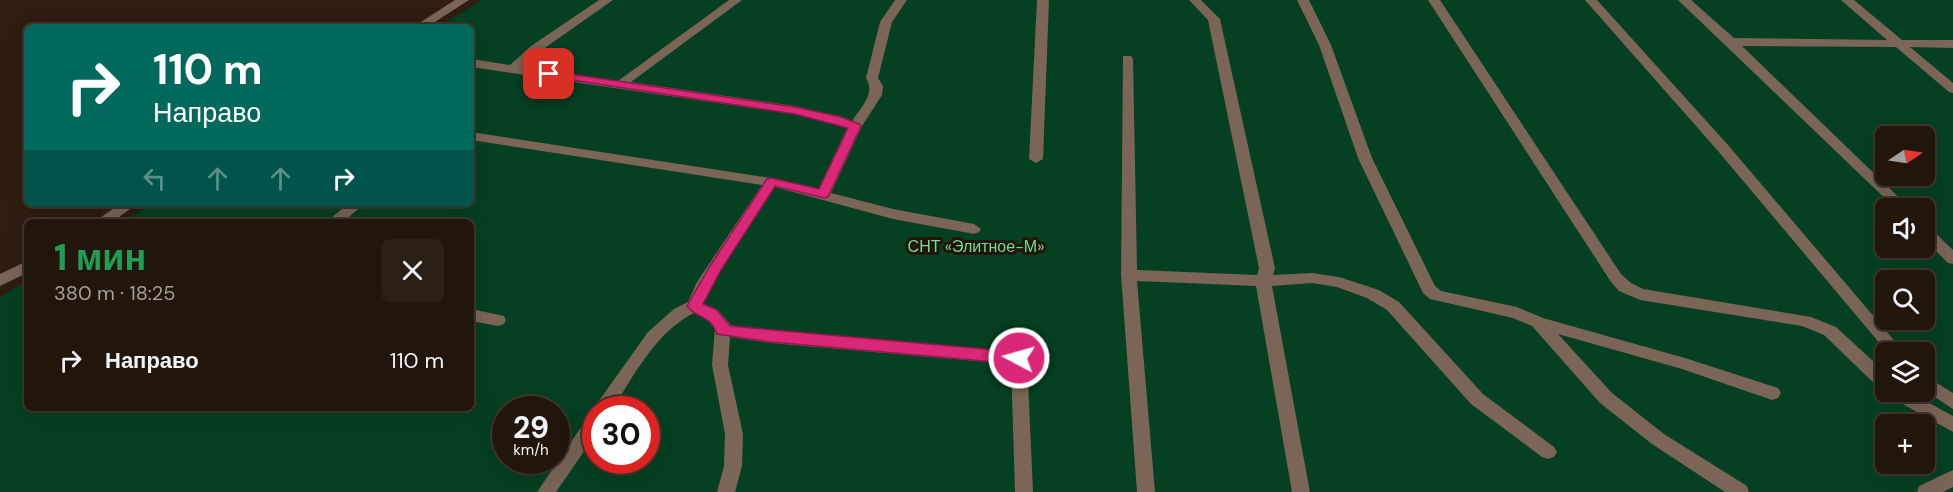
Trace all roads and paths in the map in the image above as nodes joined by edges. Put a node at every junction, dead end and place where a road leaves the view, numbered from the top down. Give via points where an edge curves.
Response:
1 (463, 0) edge
2 (607, 0) edge
3 (736, 0) edge
4 (901, 0) edge
5 (1043, 0) edge
6 (1195, 0) edge
7 (1303, 0) edge
8 (1434, 0) edge
9 (1591, 0) edge
10 (1684, 0) edge
11 (1847, 0) edge
12 (424, 24) edge
13 (1731, 42) junction
14 (1898, 43) junction
15 (1953, 44) edge
16 (1127, 59) dead end
17 (474, 63) edge
18 (513, 69) junction
19 (621, 84) junction
20 (1953, 90) edge
21 (855, 126) junction
22 (474, 136) edge
23 (1036, 159) dead end
24 (771, 182) junction
25 (824, 194) junction
26 (1893, 198) edge
27 (125, 207) edge
28 (353, 207) edge
29 (106, 219) edge
30 (337, 219) edge
31 (974, 229) dead end
32 (1935, 241) edge
33 (1953, 259) edge
34 (24, 268) edge
35 (1129, 275) junction
36 (0, 281) edge
37 (1263, 281) junction
38 (694, 306) junction
39 (474, 316) edge
40 (498, 320) dead end
41 (1538, 322) junction
42 (723, 330) junction
43 (1888, 342) edge
44 (1875, 374) edge
45 (1935, 389) edge
46 (1772, 393) dead end
47 (612, 396) edge
48 (1913, 402) edge
49 (1953, 402) edge
50 (1953, 425) edge
51 (582, 439) edge
52 (1548, 452) dead end
53 (1953, 477) edge
54 (546, 492) edge
55 (726, 492) edge
56 (1024, 492) edge
57 (1146, 492) edge
58 (1301, 492) edge
59 (1740, 492) edge
60 (1926, 492) edge

1 - 12 street
2 - 18 street via 535,49
3 - 19 street
4 - 21 street via 886,22 872,78 876,94
5 - 23 street
6 - 37 street via 1214,19 1267,268
7 - 41 street via 1325,45 1365,158 1429,289 1436,295 1517,313
8 - 44 street via 1625,287 1640,294 1805,321 1830,331
9 - 43 street
10 - 13 street
11 - 14 street
13 - 14 street
13 - 26 street
14 - 15 street
14 - 20 street
16 - 35 street
17 - 18 street
18 - 19 street
19 - 21 street via 795,110
21 - 25 street
22 - 24 street
24 - 25 street
24 - 38 street
25 - 31 street via 893,214
27 - 29 street
28 - 30 street
32 - 33 street
34 - 36 street
35 - 37 street
35 - 57 street
37 - 52 street via 1312,278 1373,294 1393,306 1477,399
37 - 58 street
38 - 42 street via 712,314
38 - 47 street via 668,321
39 - 40 street
41 - 46 street
41 - 59 street via 1606,398 1658,439
42 - 55 street via 720,365 734,434 733,466
42 - 56 street via 1019,358
45 - 49 street
48 - 50 street
51 - 54 street
53 - 60 street

